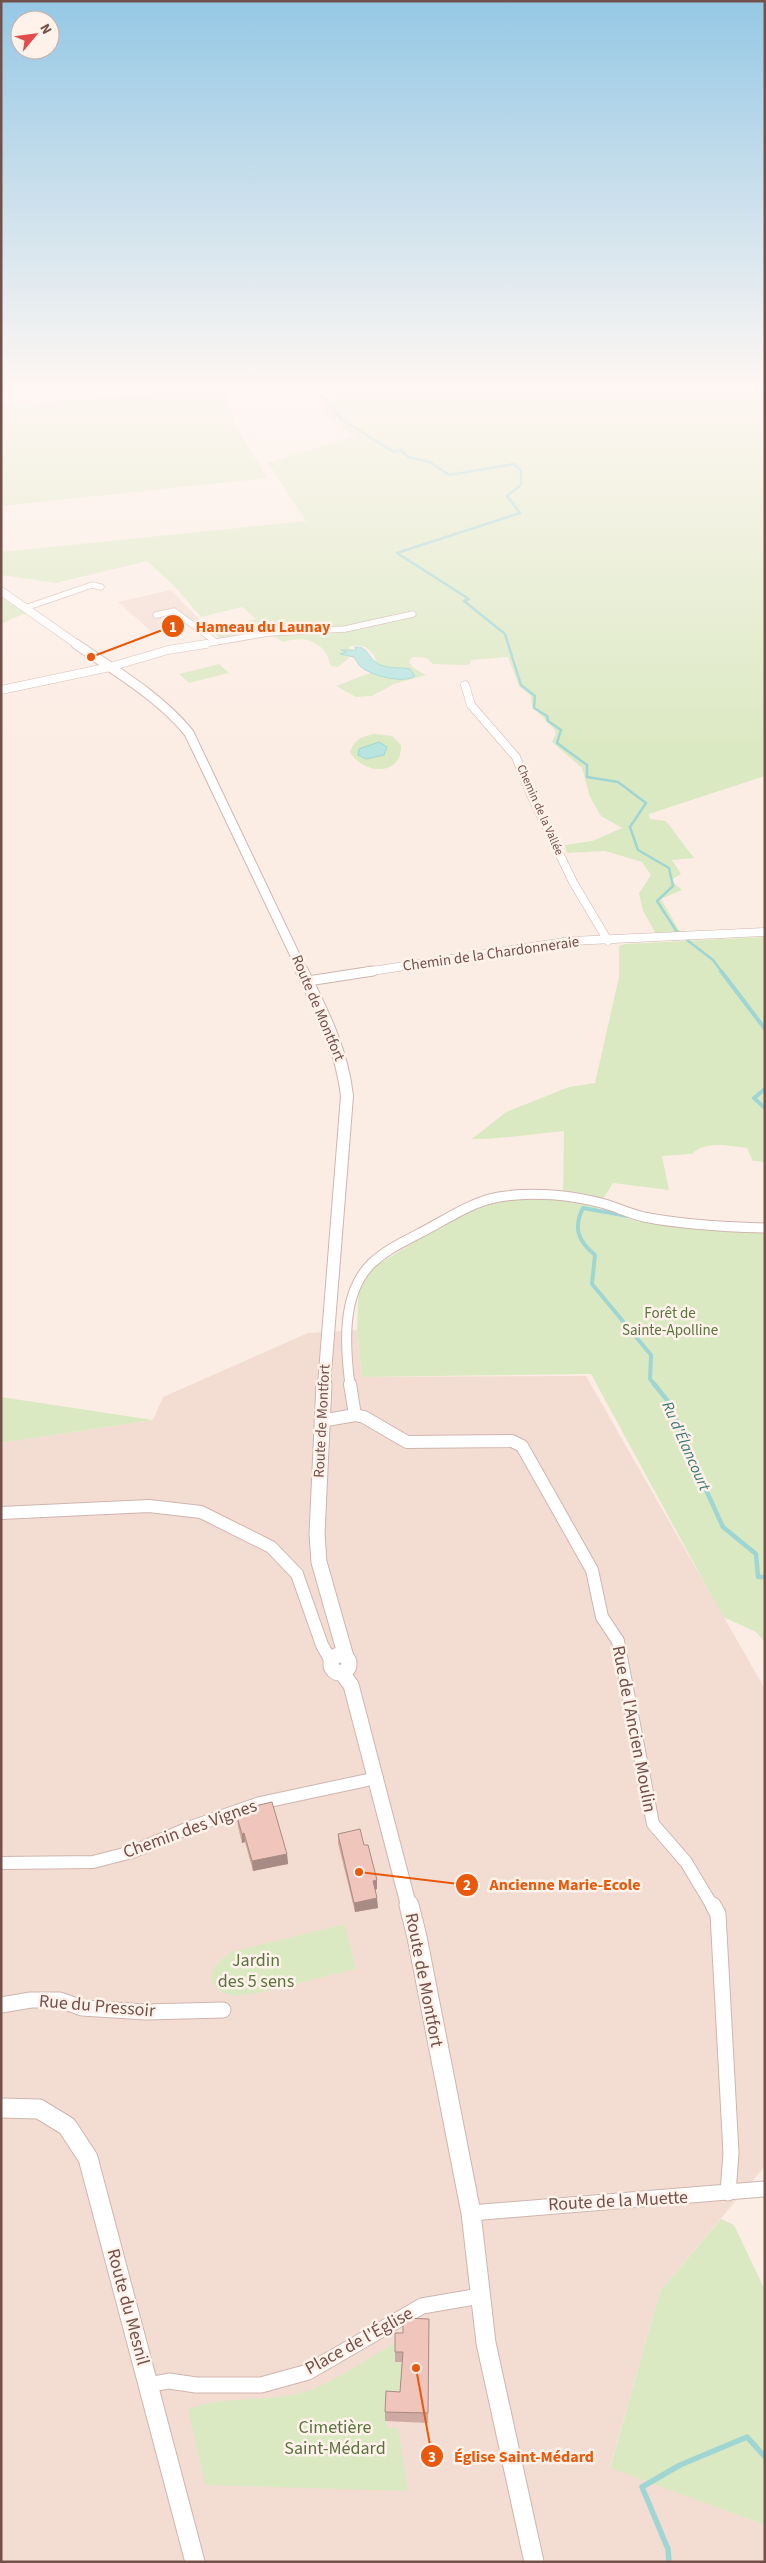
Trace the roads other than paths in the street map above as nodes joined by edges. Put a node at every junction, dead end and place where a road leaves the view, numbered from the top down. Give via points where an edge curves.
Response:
1 (101, 587) dead end
2 (1, 591) edge
3 (26, 608) junction
4 (413, 614) dead end
5 (156, 615) dead end
6 (216, 642) junction
7 (110, 667) junction
8 (464, 685) dead end
9 (1, 690) edge
10 (765, 932) edge
11 (608, 941) junction
12 (308, 981) junction
13 (765, 1228) edge
14 (355, 1416) junction
15 (321, 1421) junction
16 (1, 1513) edge
17 (339, 1664) junction
18 (377, 1778) junction
19 (1, 1863) edge
20 (1, 2005) edge
21 (223, 2010) dead end
22 (1, 2108) edge
23 (765, 2189) edge
24 (728, 2193) junction
25 (471, 2213) junction
26 (480, 2296) junction
27 (148, 2385) junction
28 (195, 2562) edge
29 (534, 2562) edge

1 - 3 street via 92,586
2 - 3 street, Route de Montfort
3 - 7 street, Route de Montfort
4 - 6 street via 345,629 268,633
5 - 6 street via 174,611
6 - 7 street via 168,650
7 - 9 street
7 - 12 street, Route de Montfort via 159,702 178,718 189,733
8 - 11 street, Chemin de la Vallée via 471,705 516,756 573,882
10 - 11 street, Chemin de la Chardonneraie
11 - 12 street, Chemin de la Chardonneraie via 571,941
12 - 15 street, Route de Montfort via 336,1043 347,1096
13 - 14 street via 701,1226 645,1217 607,1205 563,1197 498,1197 469,1208 406,1239 369,1266 360,1277 352,1294 347,1328
14 - 15 street, Rue de l'Ancien Moulin
14 - 24 street, Rue de l'Ancien Moulin via 364,1417 407,1442 512,1441 522,1446 592,1570 602,1617 618,1641 653,1824 686,1862 718,1914 730,2153
15 - 17 street, Route de Montfort via 319,1562
16 - 17 street via 149,1506 201,1512 271,1547 297,1574 322,1645
17 - 18 street, Route de Montfort via 351,1685
18 - 19 street, Chemin des Vignes via 260,1803 198,1824 132,1852 94,1862
18 - 25 street, Route de Montfort via 417,1937
20 - 21 street, Rue du Pressoir via 60,2000 82,2008 146,2012
22 - 27 street, Route du Mesnil via 38,2109 67,2126 88,2158
23 - 24 street, Route de la Muette
24 - 25 street, Route de la Muette
25 - 26 street, Route de Montfort
26 - 27 street, Place de l'Église via 422,2306 308,2372 261,2385 196,2385 169,2381
26 - 29 street, Route de Montfort via 486,2343
27 - 28 street, Route du Mesnil

